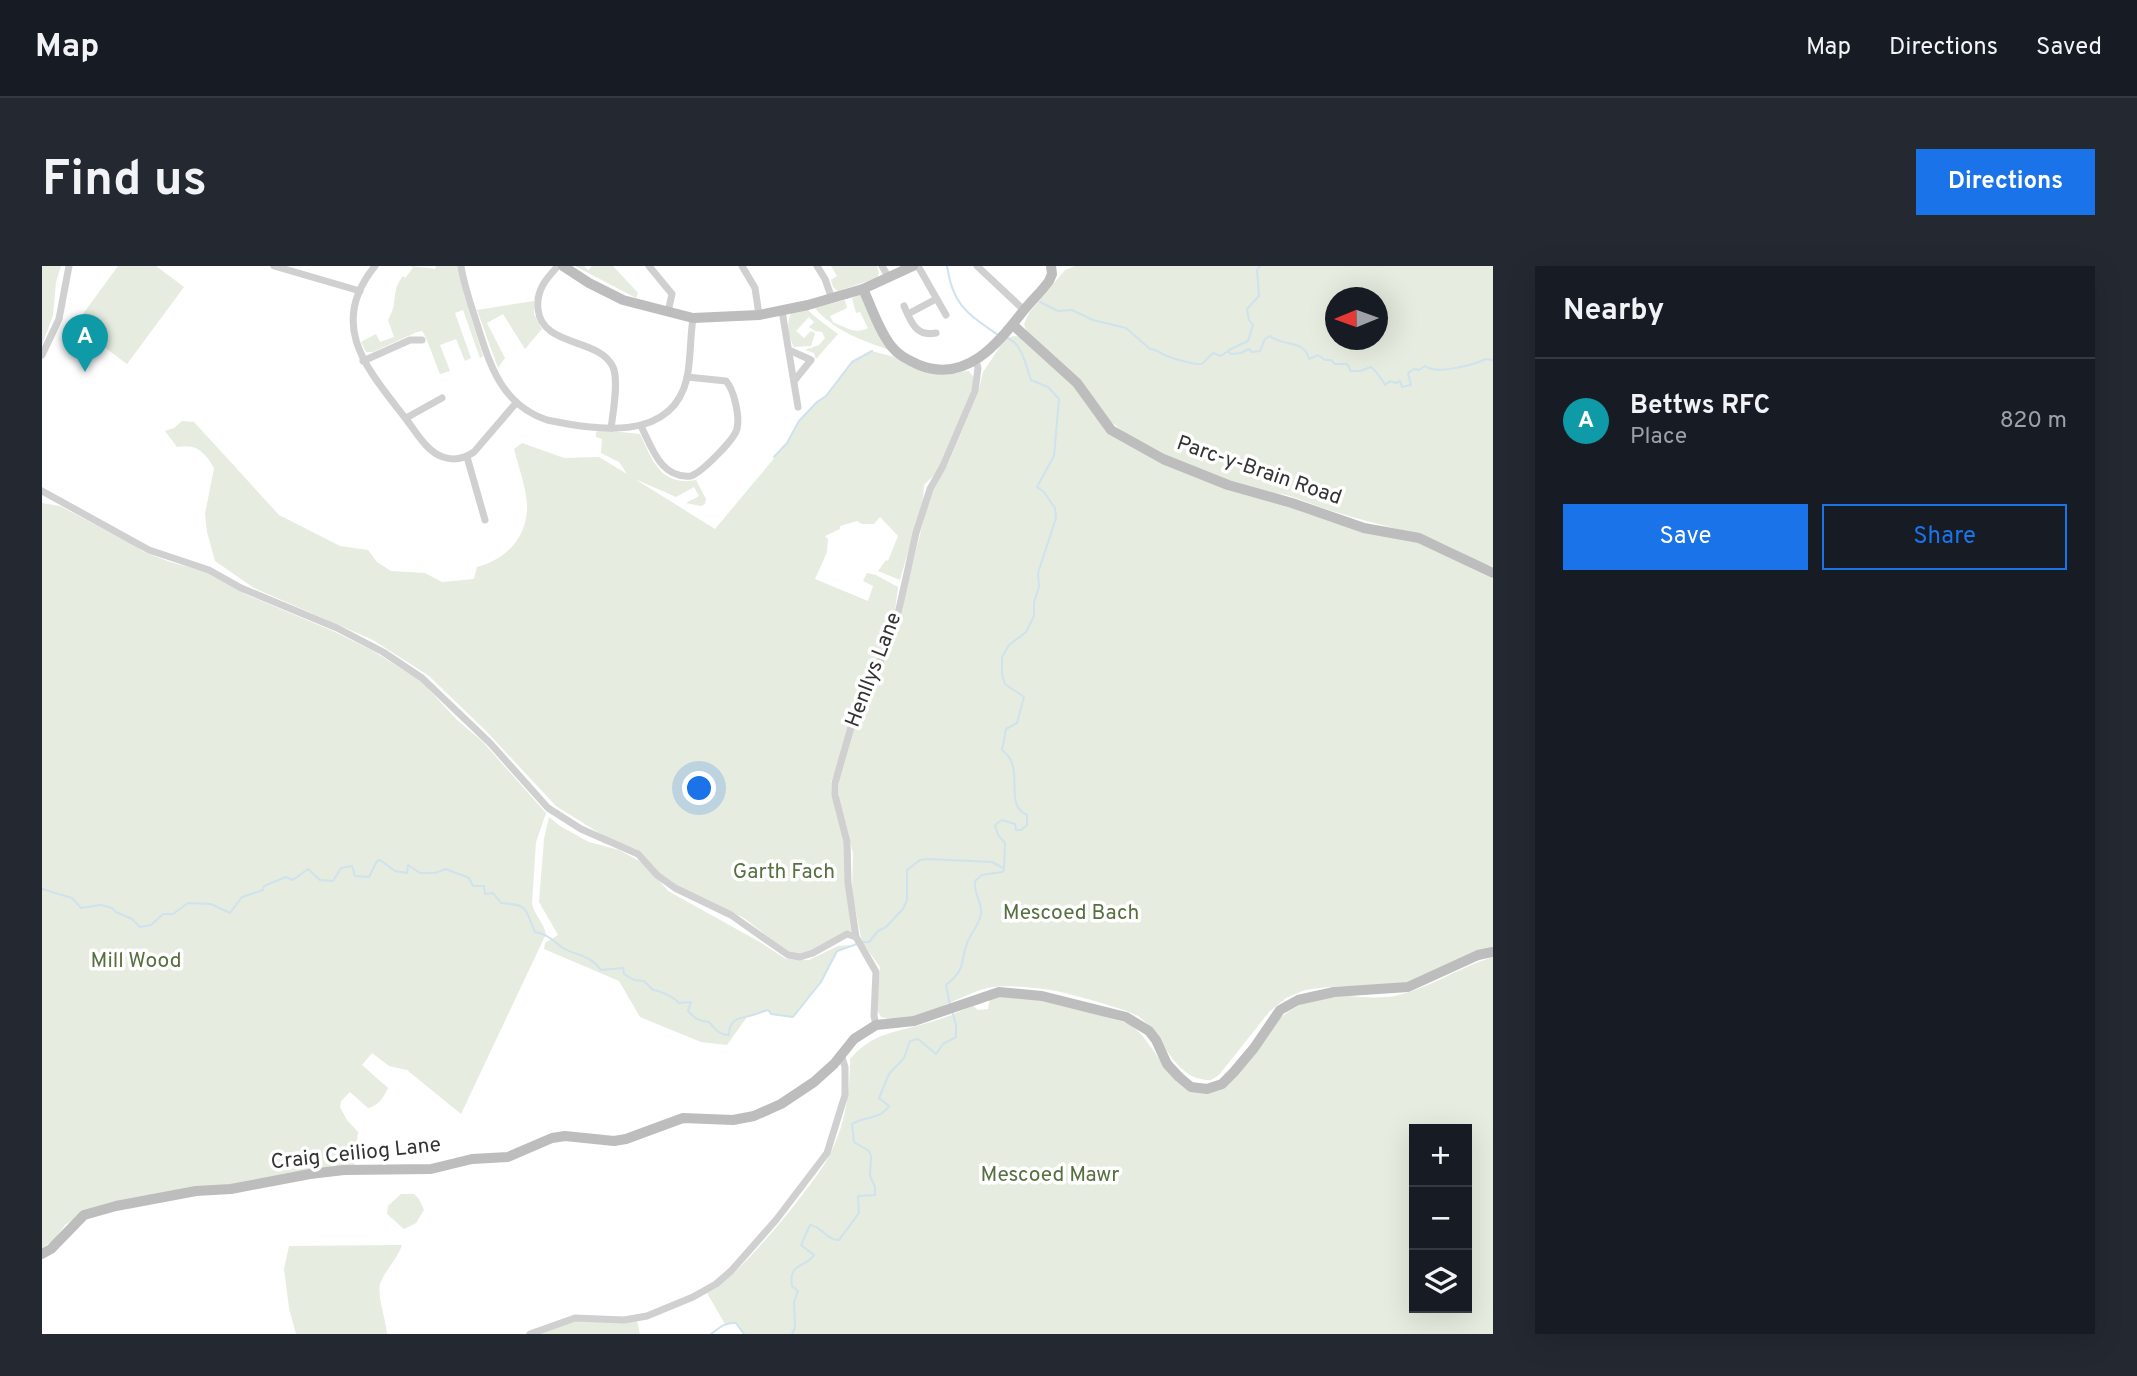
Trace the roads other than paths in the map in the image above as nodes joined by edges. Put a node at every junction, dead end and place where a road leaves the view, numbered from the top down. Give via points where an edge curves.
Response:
1 (69, 266) edge
2 (274, 266) edge
3 (375, 266) edge
4 (461, 266) edge
5 (560, 266) edge
6 (649, 266) edge
7 (742, 266) edge
8 (817, 266) edge
9 (882, 266) edge
10 (913, 266) edge
11 (918, 266) edge
12 (977, 266) edge
13 (1051, 266) edge
14 (889, 278) junction
15 (863, 289) junction
16 (360, 291) junction
17 (832, 299) junction
18 (936, 299) junction
19 (904, 306) dead end
20 (1024, 310) junction
21 (782, 311) junction
22 (668, 312) junction
23 (908, 314) junction
24 (760, 315) junction
25 (946, 315) dead end
26 (693, 318) junction
27 (1011, 328) junction
28 (936, 333) dead end
29 (422, 340) dead end
30 (789, 350) junction
31 (42, 355) edge
32 (363, 361) junction
33 (976, 361) junction
34 (687, 377) junction
35 (794, 381) junction
36 (442, 398) dead end
37 (516, 403) junction
38 (798, 407) dead end
39 (405, 418) junction
40 (641, 426) junction
41 (611, 428) junction
42 (467, 457) junction
43 (42, 491) edge
44 (485, 520) dead end
45 (1493, 573) edge
46 (856, 937) junction
47 (1493, 952) edge
48 (876, 1025) junction
49 (841, 1054) junction
50 (42, 1254) edge
51 (530, 1334) edge

1 - 31 street via 59,319
2 - 16 street
3 - 16 street
4 - 37 street via 488,361
5 - 22 street via 623,300
5 - 41 street via 542,286 538,313 553,333 600,354 612,366
6 - 22 street via 673,294
7 - 24 street via 755,288
8 - 17 street
9 - 14 street
10 - 14 street
11 - 18 street
12 - 20 street
13 - 20 street via 1049,281
14 - 15 street
15 - 17 street
15 - 33 street via 884,336 902,356 940,370
16 - 32 street via 354,331
17 - 21 street
18 - 23 street
18 - 25 street
19 - 23 street
20 - 27 street
21 - 24 street
21 - 30 street
22 - 26 street
23 - 28 street via 921,333
24 - 26 street
26 - 34 street
27 - 33 street
27 - 45 street, Parc-y-Brain Road via 1077,383 1111,430 1163,459 1364,528 1419,538
29 - 32 street via 410,340
30 - 35 street
30 - 35 street via 811,360
32 - 39 street
33 - 46 street, Henllys Lane via 975,391 930,488 895,627 858,703 835,783 847,842
34 - 40 street via 669,410
34 - 40 street via 726,381 731,386 737,421 734,433 705,468 691,476 672,474 660,464
35 - 38 street
36 - 39 street
37 - 41 street via 547,420
37 - 42 street
39 - 42 street via 435,454
40 - 41 street
42 - 44 street
43 - 46 street via 149,550 209,570 383,652 422,678 490,743 548,808 638,855 664,881 741,922 788,956 813,953 847,934
46 - 48 street, Henllys Lane via 876,972
47 - 48 street via 1408,987 1334,992 1298,1000 1280,1010 1222,1084 1207,1089 1191,1087 1179,1077 1149,1031 1126,1017 1042,996 999,992 914,1021
48 - 49 street, Craig Ceiliog Lane
49 - 50 street, Craig Ceiliog Lane via 814,1082 781,1104 741,1119 683,1118 614,1141 565,1136 508,1157 431,1168 325,1172 105,1208 84,1215
49 - 51 street via 845,1095 827,1153 752,1249 723,1277 693,1297 647,1316 575,1318

